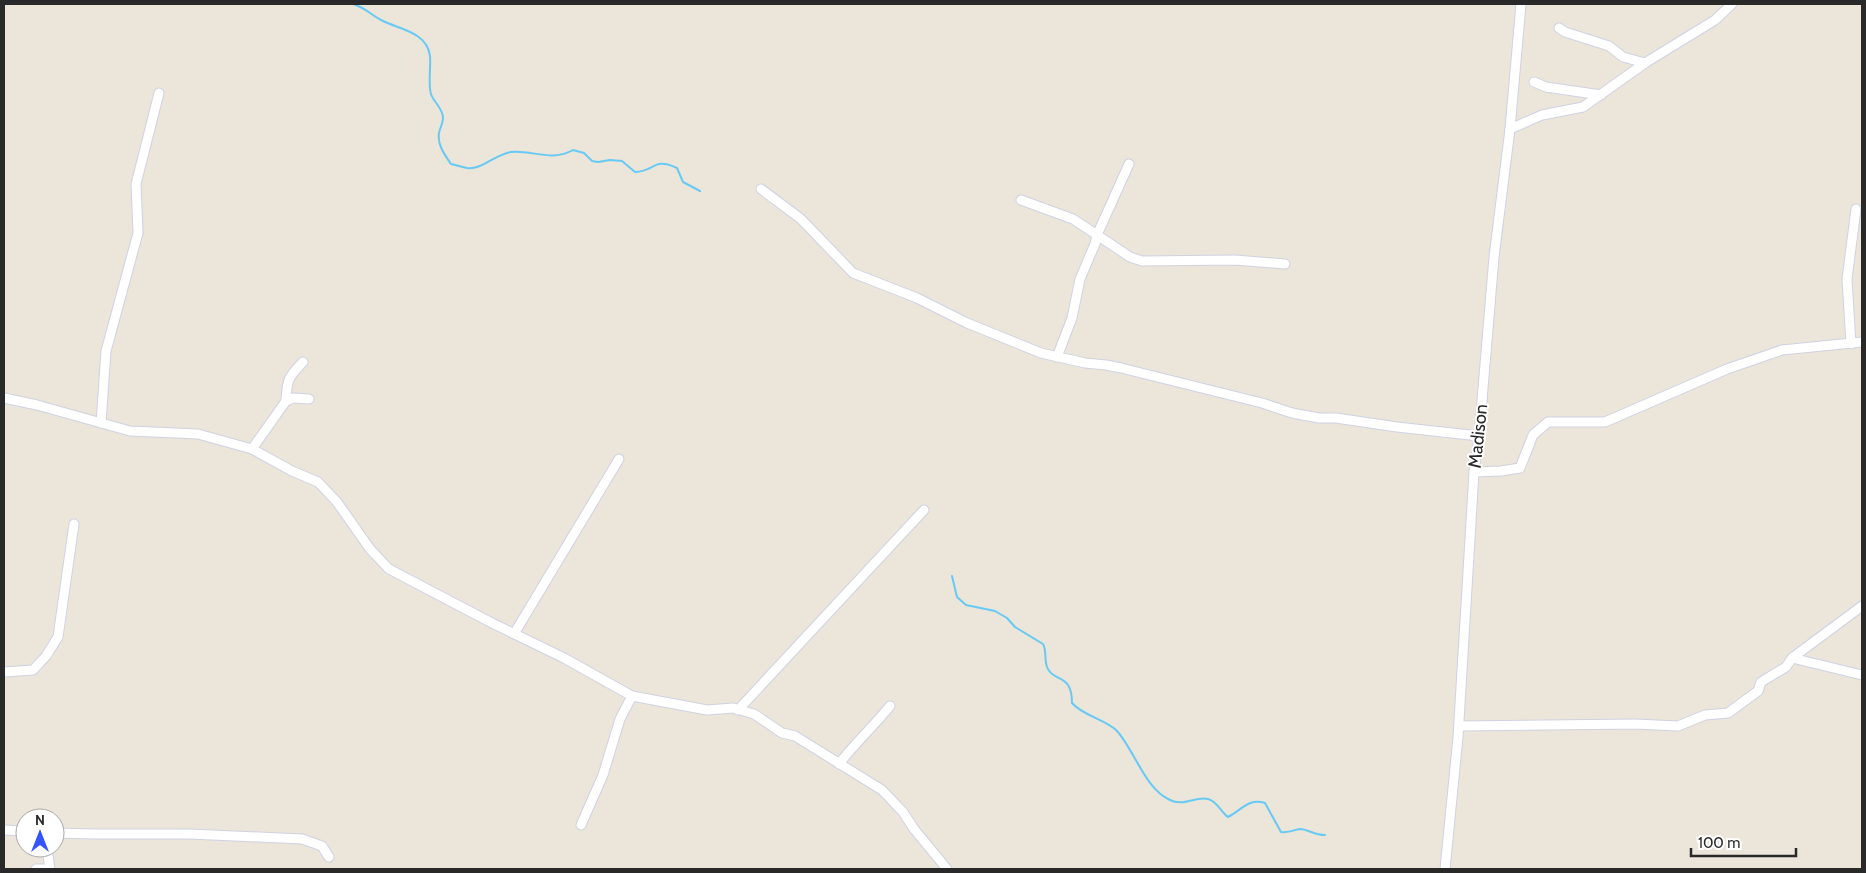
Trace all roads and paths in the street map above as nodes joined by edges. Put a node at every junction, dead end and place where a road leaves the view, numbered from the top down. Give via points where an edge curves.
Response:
1 (1521, 4) edge
2 (1728, 5) edge
3 (1559, 28) dead end
4 (1645, 63) junction
5 (1534, 82) dead end
6 (159, 93) dead end
7 (1600, 95) junction
8 (1510, 129) junction
9 (1129, 164) dead end
10 (761, 189) dead end
11 (1021, 200) dead end
12 (1856, 210) dead end
13 (1097, 235) junction
14 (1285, 264) dead end
15 (1862, 342) edge
16 (1851, 344) junction
17 (1056, 357) junction
18 (303, 362) dead end
19 (4, 398) edge
20 (309, 399) dead end
21 (286, 401) junction
22 (101, 423) junction
23 (1479, 436) junction
24 (252, 449) junction
25 (619, 459) dead end
26 (1474, 472) junction
27 (924, 510) dead end
28 (74, 524) dead end
29 (1862, 606) edge
30 (514, 634) junction
31 (1792, 658) junction
32 (4, 672) edge
33 (1862, 676) edge
34 (632, 696) junction
35 (890, 706) dead end
36 (738, 710) junction
37 (1459, 726) junction
38 (839, 764) junction
39 (581, 825) dead end
40 (65, 832) edge
41 (329, 857) dead end
42 (48, 858) edge
43 (36, 869) edge
44 (947, 869) edge
45 (1444, 869) edge

1 - 8 street, Madison
2 - 4 street via 1715,20
3 - 4 street via 1609,46 1623,57
4 - 7 street
5 - 7 street via 1546,87
6 - 22 street via 136,184 138,233 106,351
7 - 8 street via 1583,107 1542,115
8 - 23 street, Madison via 1494,257
9 - 13 street
10 - 17 street via 800,219 853,273 1032,350
11 - 13 street via 1073,219
12 - 16 street via 1847,279
13 - 14 street via 1130,257 1142,261 1235,260
13 - 17 street via 1080,279 1072,318
15 - 16 street
16 - 26 street via 1782,350 1727,369 1605,422 1548,422 1533,435 1520,468
17 - 23 street via 1121,368 1292,413
18 - 21 street via 291,374
19 - 22 street
20 - 21 street
21 - 24 street
22 - 24 street via 141,433 198,434
23 - 26 street, Madison
24 - 30 street via 318,482 390,570
25 - 30 street
26 - 37 street, Madison
27 - 36 street
28 - 32 street via 58,637 34,670
29 - 31 street
30 - 34 street
31 - 33 street
31 - 37 street via 1786,667 1761,682 1758,691 1728,714 1705,715 1678,726
34 - 36 street via 707,710
34 - 39 street via 620,719 603,775
35 - 38 street
36 - 38 street via 754,714
37 - 45 street, Madison
38 - 44 street via 882,790
40 - 41 street via 302,839 322,846
42 - 43 street via 50,869

